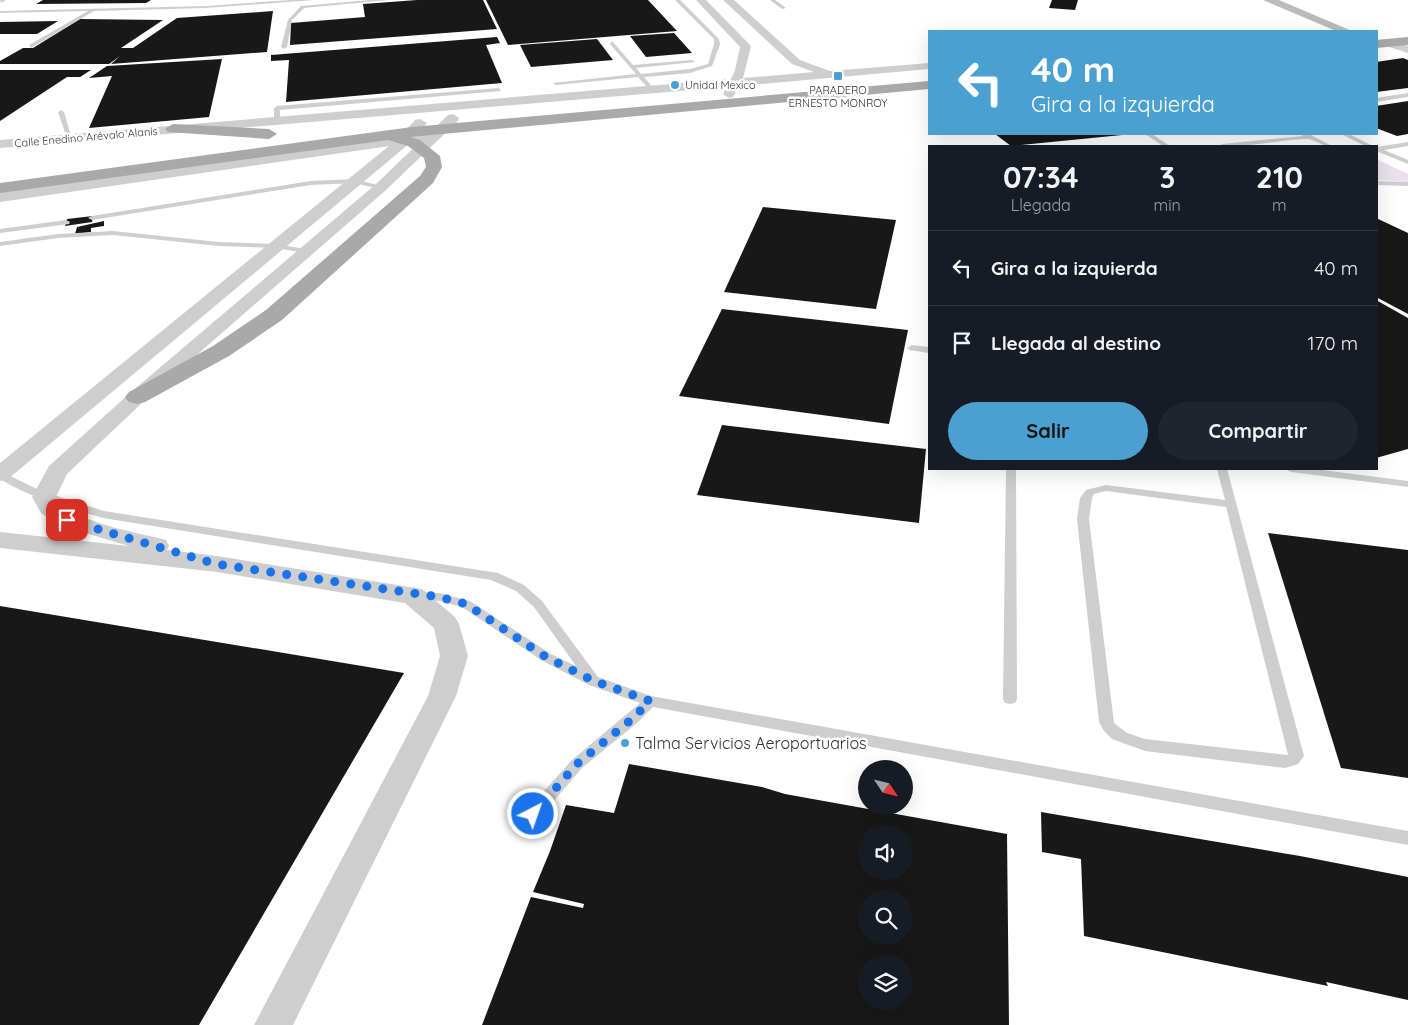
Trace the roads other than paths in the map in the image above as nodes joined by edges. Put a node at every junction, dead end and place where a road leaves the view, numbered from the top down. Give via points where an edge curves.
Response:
1 (312, 0) edge
2 (387, 0) edge
3 (677, 0) edge
4 (701, 0) edge
5 (728, 0) edge
6 (772, 0) edge
7 (1269, 0) edge
8 (784, 8) dead end
9 (93, 10) junction
10 (0, 12) edge
11 (1344, 30) edge
12 (1408, 33) edge
13 (1380, 41) edge
14 (1408, 41) edge
15 (612, 42) dead end
16 (31, 46) dead end
17 (284, 47) dead end
18 (779, 48) junction
19 (1408, 50) edge
20 (692, 62) dead end
21 (634, 66) junction
22 (928, 66) edge
23 (837, 74) junction
24 (928, 75) edge
25 (641, 76) junction
26 (603, 79) junction
27 (556, 83) dead end
28 (928, 85) edge
29 (652, 89) junction
30 (499, 90) dead end
31 (762, 90) junction
32 (611, 92) junction
33 (731, 93) junction
34 (1408, 95) edge
35 (1378, 100) edge
36 (61, 112) dead end
37 (456, 115) junction
38 (424, 117) junction
39 (277, 120) junction
40 (173, 129) junction
41 (438, 133) junction
42 (269, 134) junction
43 (1150, 135) edge
44 (1305, 135) edge
45 (1346, 135) edge
46 (409, 136) junction
47 (70, 138) junction
48 (0, 144) edge
49 (1408, 144) edge
50 (177, 145) dead end
51 (1165, 145) edge
52 (1230, 145) edge
53 (1327, 145) edge
54 (1368, 145) edge
55 (1378, 149) edge
56 (1378, 150) edge
57 (1408, 162) edge
58 (0, 179) edge
59 (354, 181) junction
60 (1378, 183) edge
61 (1408, 184) edge
62 (381, 187) junction
63 (0, 188) edge
64 (0, 197) edge
65 (92, 218) dead end
66 (66, 222) dead end
67 (0, 231) edge
68 (0, 244) edge
69 (275, 246) junction
70 (306, 251) junction
71 (912, 348) dead end
72 (928, 350) edge
73 (137, 397) junction
74 (1011, 470) edge
75 (1222, 470) edge
76 (1299, 470) edge
77 (0, 474) edge
78 (1408, 484) edge
79 (44, 497) junction
80 (1230, 504) junction
81 (0, 540) edge
82 (216, 564) junction
83 (413, 595) junction
84 (594, 681) junction
85 (1010, 699) dead end
86 (650, 701) junction
87 (533, 814) dead end
88 (1408, 838) edge
89 (273, 1025) edge

1 - 9 lane
2 - 17 lane via 303,7 290,20
3 - 25 lane via 716,39 710,65 690,71
4 - 33 street via 746,46 741,70
5 - 18 street
6 - 8 lane
7 - 11 main road
9 - 10 lane
9 - 16 lane
12 - 13 main road
13 - 14 main road
13 - 19 street
15 - 21 lane
18 - 23 street via 803,65
18 - 31 street
20 - 21 lane
21 - 25 lane
22 - 23 street, Calle Enedino Arévalo Alanís
23 - 31 street, Calle Enedino Arévalo Alanís
24 - 31 main road
25 - 26 lane
25 - 29 lane
26 - 27 lane
26 - 32 lane
28 - 31 main road
29 - 32 street, Calle Enedino Arévalo Alanís
29 - 33 street, Calle Enedino Arévalo Alanís
30 - 39 lane via 277,108
31 - 33 main road
31 - 33 street, Calle Enedino Arévalo Alanís
32 - 39 street, Calle Enedino Arévalo Alanís
33 - 37 main road
33 - 41 main road
34 - 35 lane
36 - 47 lane
37 - 38 main road
37 - 41 street
38 - 42 main road
38 - 46 street
39 - 40 street, Calle Enedino Arévalo Alanís
40 - 42 main road
40 - 47 street, Calle Enedino Arévalo Alanís
41 - 46 street
41 - 62 street
42 - 50 main road
43 - 51 lane
44 - 52 lane
44 - 53 lane
45 - 54 lane
46 - 59 street
46 - 63 main road
46 - 64 street
47 - 48 street, Calle Enedino Arévalo Alanís
49 - 55 lane
56 - 57 lane
58 - 73 main road via 326,134 391,136 428,151 434,167 427,178 274,315 221,351
59 - 62 lane
59 - 65 lane via 311,183
59 - 69 street
60 - 61 lane
62 - 70 street
66 - 67 lane
68 - 69 lane via 113,233
69 - 70 lane
69 - 77 street
70 - 73 street
71 - 72 lane
73 - 79 street via 57,471
74 - 85 lane
75 - 80 lane
76 - 78 lane
77 - 79 lane
79 - 82 street via 49,508 67,520
79 - 84 lane via 103,514 494,576 520,588 538,604
80 - 80 lane via 1297,756 1285,762 1145,745 1109,730 1106,722 1083,519 1086,498 1090,492 1106,488
81 - 82 street
82 - 83 street
83 - 84 lane via 466,604 546,657
83 - 89 street via 446,624 454,656 442,696
84 - 86 lane
86 - 87 lane via 577,764
86 - 88 lane

